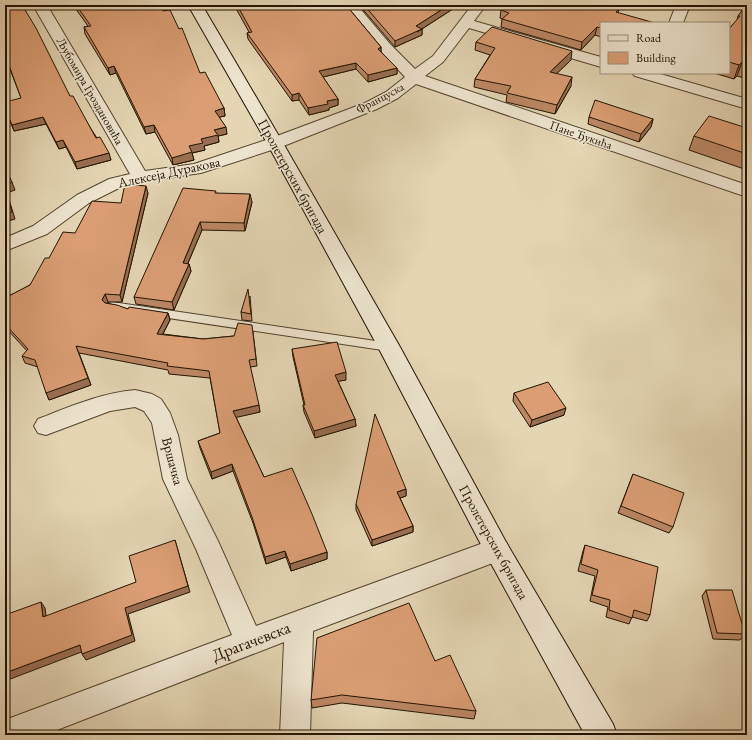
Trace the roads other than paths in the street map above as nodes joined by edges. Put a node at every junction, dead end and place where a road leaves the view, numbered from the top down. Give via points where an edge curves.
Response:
1 (40, 5) edge
2 (195, 5) edge
3 (350, 5) edge
4 (479, 5) edge
5 (683, 5) edge
6 (742, 5) edge
7 (747, 6) edge
8 (676, 22) edge
9 (467, 23) junction
10 (600, 62) edge
11 (644, 74) edge
12 (415, 78) junction
13 (747, 104) edge
14 (275, 143) junction
15 (140, 177) junction
16 (747, 192) edge
17 (5, 245) edge
18 (112, 306) edge
19 (389, 347) junction
20 (46, 426) dead end
21 (497, 550) junction
22 (299, 623) junction
23 (249, 642) junction
24 (5, 735) edge
25 (295, 735) edge
26 (602, 735) edge

1 - 15 street, Љубомира Гроздановића
2 - 14 street, Пролетерских бригада
3 - 12 street
4 - 9 street, Француска
5 - 8 street
6 - 7 street
9 - 10 street
9 - 12 street, Француска via 438,59
11 - 13 street
12 - 14 street, Француска via 371,106
12 - 16 street, Пане Ђукића
14 - 15 street, Алексеја Дуракова via 195,169
14 - 19 street, Пролетерских бригада
15 - 17 street, Алексеја Дуракова via 114,183 83,199 40,230
18 - 19 lane
19 - 21 street, Пролетерских бригада
20 - 23 street, Вршачка via 126,399 136,398 153,404 158,411 170,448 175,478
21 - 22 street, Драгачевска
21 - 26 street, Пролетерских бригада
22 - 23 street, Драгачевска
22 - 25 street
23 - 24 street, Драгачевска

